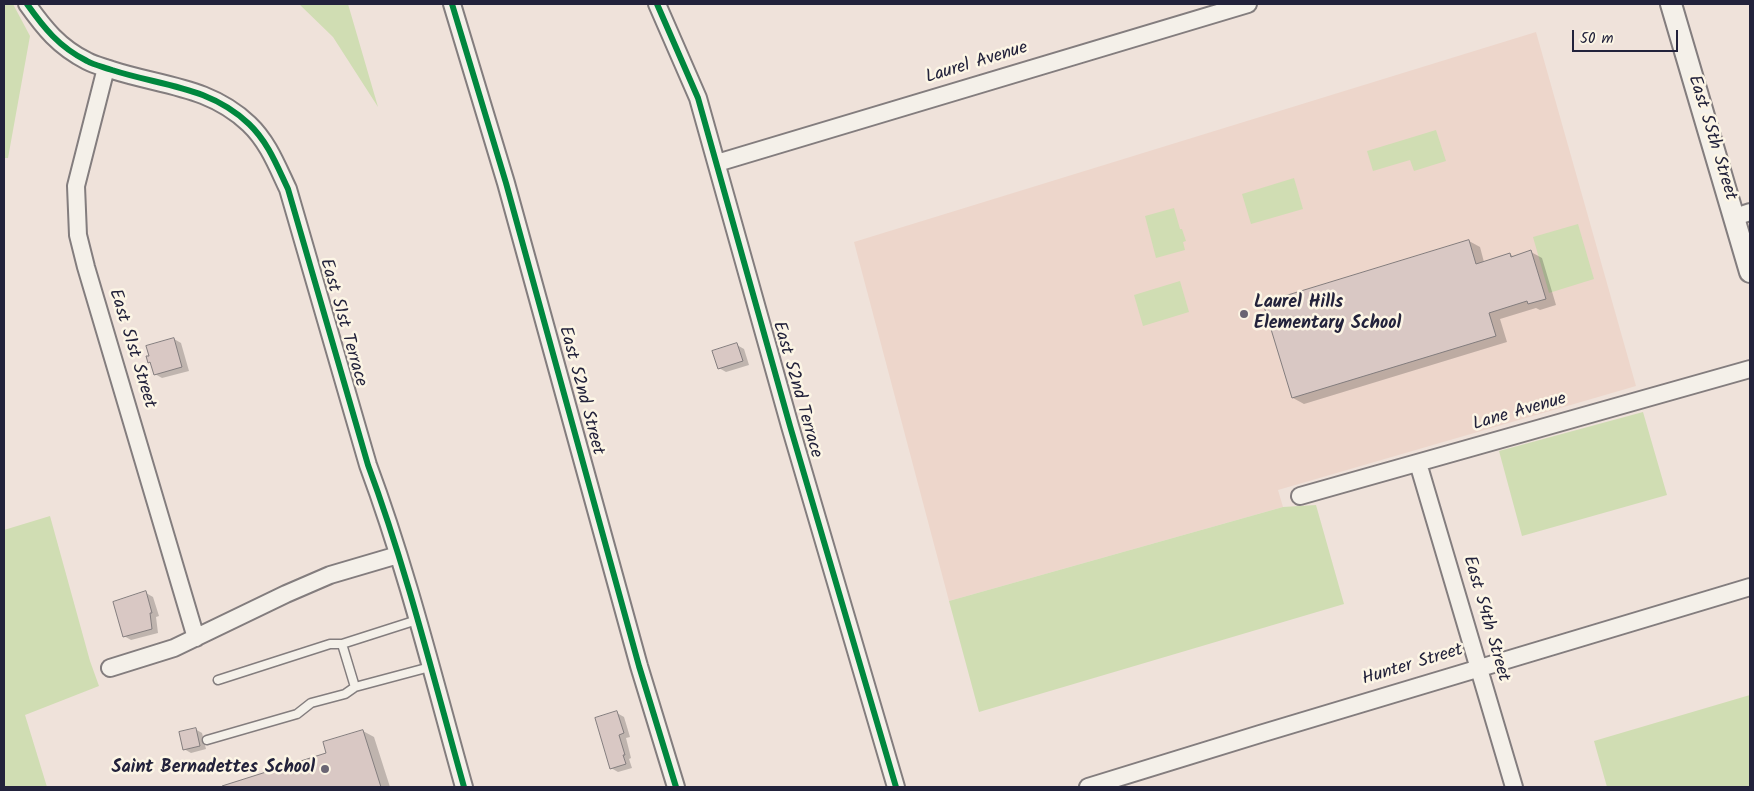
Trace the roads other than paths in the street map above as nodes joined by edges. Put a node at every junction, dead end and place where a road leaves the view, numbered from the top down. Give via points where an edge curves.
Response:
1 (27, 4) edge
2 (452, 4) edge
3 (657, 4) edge
4 (1248, 4) edge
5 (1672, 4) edge
6 (106, 68) junction
7 (717, 163) junction
8 (1742, 214) edge
9 (1750, 272) edge
10 (1750, 368) edge
11 (1418, 463) junction
12 (1300, 496) dead end
13 (398, 555) junction
14 (1750, 587) edge
15 (417, 620) junction
16 (196, 638) junction
17 (342, 644) junction
18 (430, 667) junction
19 (110, 668) dead end
20 (1479, 668) junction
21 (218, 680) dead end
22 (355, 688) junction
23 (207, 740) dead end
24 (464, 787) edge
25 (676, 787) edge
26 (896, 787) edge
27 (1088, 787) edge
28 (1514, 787) edge

1 - 6 street, East 51st Terrace via 46,30 68,50
2 - 25 street, East 52nd Street via 506,183 639,666
3 - 7 street, East 52nd Terrace via 698,98
4 - 7 street, Laurel Avenue
5 - 8 street, East 55th Street
6 - 13 street, East 51st Terrace via 190,89 218,101 249,124 272,154 288,189 368,465
6 - 16 street, East 51st Street via 76,186 78,235
7 - 26 street, East 52nd Terrace
8 - 9 street, East 55th Street
10 - 11 street, Lane Avenue
11 - 12 street, Lane Avenue
11 - 20 street, East 54th Street
13 - 15 street, East 51st Terrace
13 - 16 street via 330,576 286,594
14 - 20 street, Hunter Street
15 - 17 lane
15 - 18 street, East 51st Terrace
16 - 19 street
17 - 21 lane via 330,644
17 - 22 lane
18 - 22 lane
18 - 24 street, East 51st Terrace
20 - 27 street, Hunter Street
20 - 28 street, East 54th Street
22 - 23 lane via 346,694 311,703 298,714

